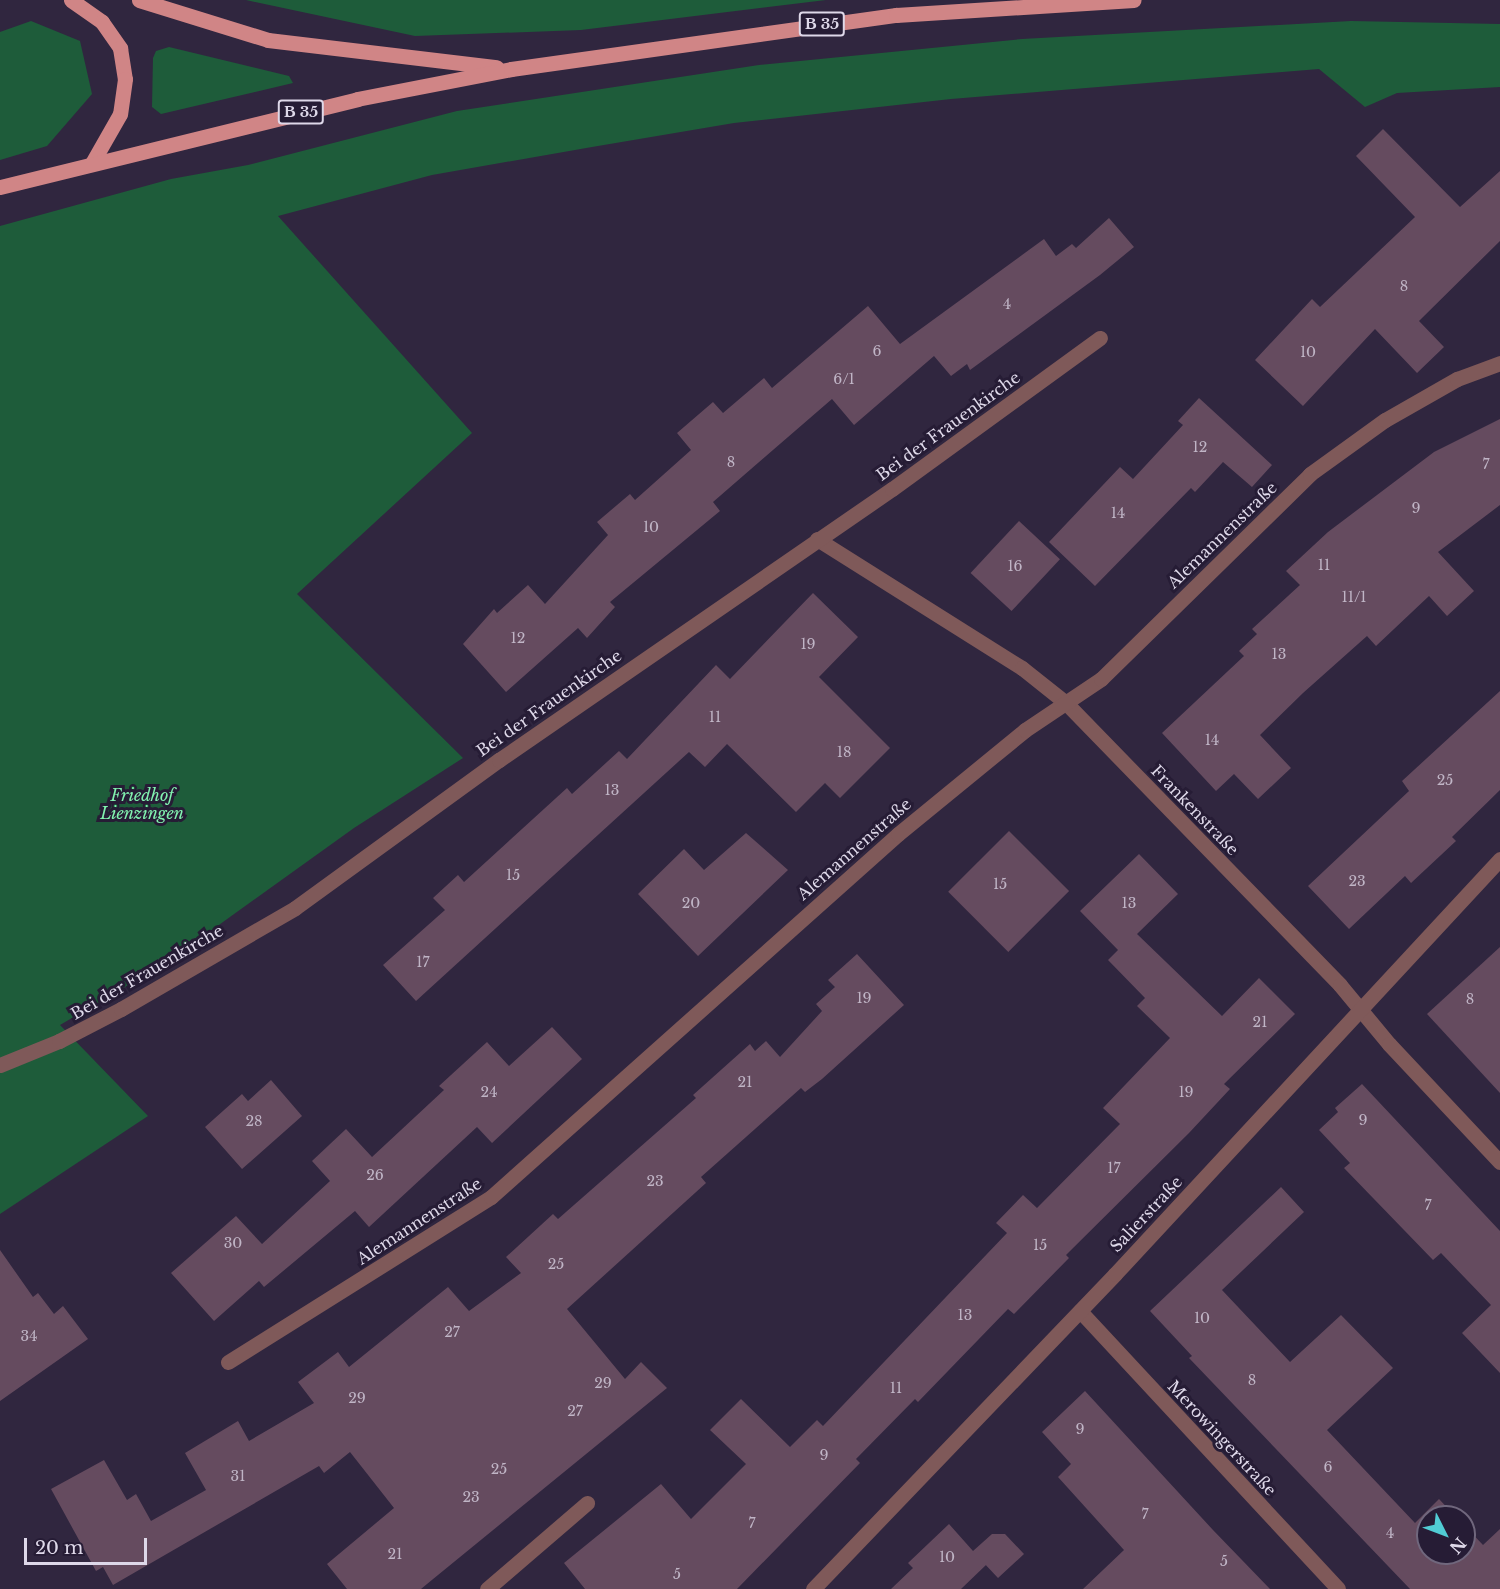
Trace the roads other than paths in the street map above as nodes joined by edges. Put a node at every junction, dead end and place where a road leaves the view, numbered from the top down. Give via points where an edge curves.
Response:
1 (71, 0) edge
2 (139, 0) edge
3 (1134, 0) edge
4 (511, 69) junction
5 (92, 163) junction
6 (0, 187) edge
7 (1100, 338) dead end
8 (1500, 363) edge
9 (816, 539) junction
10 (1066, 703) junction
11 (1500, 859) edge
12 (1361, 1011) junction
13 (0, 1065) edge
14 (1500, 1162) edge
15 (1080, 1311) junction
16 (228, 1362) dead end
17 (587, 1503) dead end
18 (487, 1589) edge
19 (813, 1589) edge
20 (1338, 1589) edge

1 - 5 main road via 102,22 120,48 125,79 120,114
2 - 4 main road via 268,40
3 - 4 main road, B 35 via 896,15
4 - 5 main road, B 35 via 357,99
5 - 6 main road, B 35
7 - 9 street, Bei der Frauenkirche
8 - 10 street, Alemannenstraße via 1457,379 1385,420 1310,474 1101,679
9 - 10 street, Frankenstraße via 1022,668
9 - 13 street, Bei der Frauenkirche via 295,908 121,1009 59,1041
10 - 12 street, Frankenstraße
10 - 16 street, Alemannenstraße via 1025,730 898,834 491,1197
11 - 12 street, Salierstraße
12 - 14 street, Frankenstraße
12 - 15 street, Salierstraße
15 - 19 street, Salierstraße
15 - 20 street, Merowingerstraße
17 - 18 street

